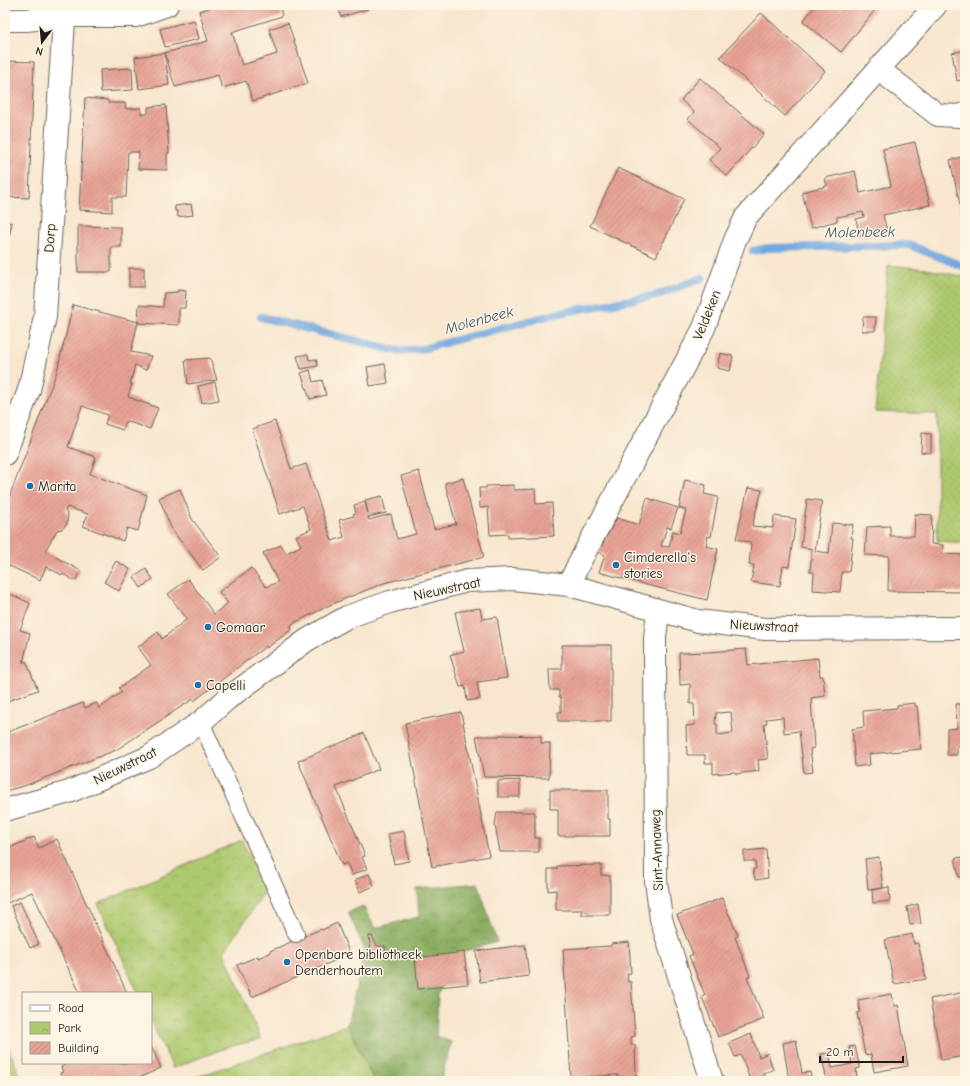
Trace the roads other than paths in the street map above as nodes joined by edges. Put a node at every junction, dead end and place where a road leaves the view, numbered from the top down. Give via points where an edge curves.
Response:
1 (167, 5) edge
2 (936, 5) edge
3 (65, 10) edge
4 (5, 20) edge
5 (878, 69) junction
6 (965, 114) edge
7 (5, 454) edge
8 (570, 585) junction
9 (658, 611) junction
10 (965, 628) edge
11 (200, 722) junction
12 (5, 810) edge
13 (296, 934) dead end
14 (712, 1081) edge

1 - 3 street via 136,16
2 - 5 street, Veldeken
3 - 4 street via 26,20
3 - 7 street, Dorp via 45,317 29,390
5 - 6 street via 938,115
5 - 8 street, Veldeken via 746,217 735,240 704,328 578,565
8 - 9 street, Nieuwstraat
8 - 11 street, Nieuwstraat via 513,579 467,581 390,602 347,617 307,640
9 - 10 street, Nieuwstraat via 698,621 765,629
9 - 14 street, Sint-Annaweg via 655,638 656,880 661,918
11 - 12 street, Nieuwstraat via 149,757 69,792
11 - 13 lane

